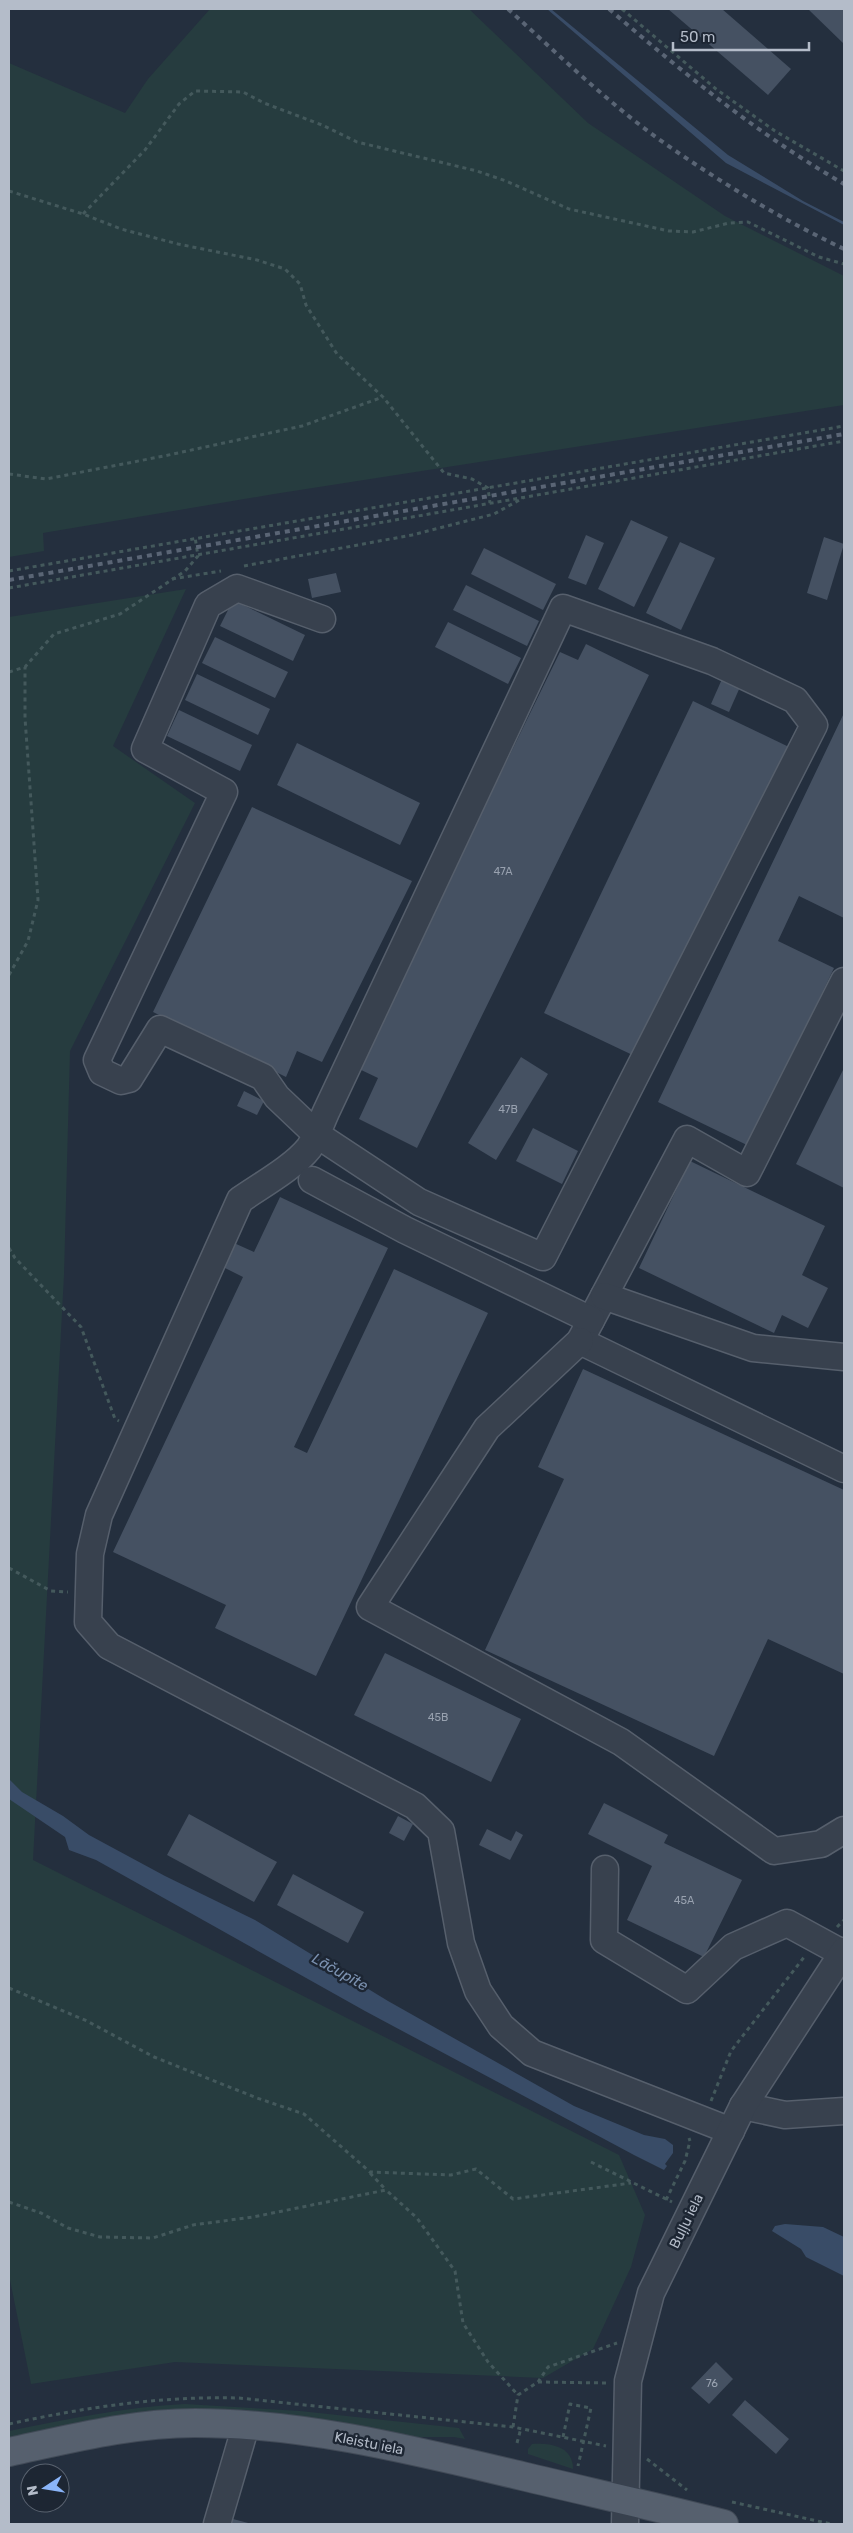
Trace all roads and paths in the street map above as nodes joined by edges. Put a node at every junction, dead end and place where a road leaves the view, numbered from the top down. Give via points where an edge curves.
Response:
1 (622, 9) edge
2 (844, 171) edge
3 (9, 191) edge
4 (83, 214) junction
5 (844, 264) edge
6 (383, 397) junction
7 (844, 426) edge
8 (844, 441) edge
9 (9, 474) edge
10 (488, 488) junction
11 (526, 496) junction
12 (490, 503) junction
13 (195, 537) junction
14 (198, 556) junction
15 (238, 568) dead end
16 (228, 569) dead end
17 (9, 571) edge
18 (172, 579) junction
19 (9, 588) edge
20 (322, 619) dead end
21 (25, 667) junction
22 (9, 672) edge
23 (9, 975) edge
24 (844, 981) edge
25 (316, 1134) junction
26 (312, 1180) dead end
27 (9, 1248) edge
28 (604, 1296) junction
29 (586, 1331) junction
30 (844, 1358) edge
31 (138, 1428) junction
32 (844, 1469) edge
33 (9, 1568) edge
34 (89, 1593) junction
35 (844, 1830) edge
36 (605, 1869) dead end
37 (836, 1949) edge
38 (9, 1988) edge
39 (743, 2106) junction
40 (674, 2110) junction
41 (844, 2111) edge
42 (702, 2120) junction
43 (730, 2131) junction
44 (591, 2162) dead end
45 (370, 2172) junction
46 (631, 2183) junction
47 (386, 2190) junction
48 (666, 2200) junction
49 (9, 2202) edge
50 (691, 2211) junction
51 (641, 2334) junction
52 (538, 2382) junction
53 (628, 2384) junction
54 (518, 2395) junction
55 (462, 2420) dead end
56 (246, 2425) junction
57 (513, 2427) junction
58 (521, 2428) junction
59 (563, 2437) junction
60 (583, 2441) junction
61 (517, 2443) dead end
62 (607, 2446) dead end
63 (9, 2452) edge
64 (643, 2455) dead end
65 (572, 2488) junction
66 (691, 2491) dead end
67 (625, 2512) edge
68 (724, 2512) edge
69 (218, 2524) edge
70 (831, 2524) edge

1 - 2 path via 716,89 775,131
3 - 4 path
4 - 5 path via 145,150 179,104 194,91 243,92 357,142 477,171 568,209 669,231 694,232 729,222 748,222 819,257
4 - 6 path via 121,229 285,269 300,284 306,305 338,354
6 - 9 path via 302,426 173,454 46,478
6 - 10 path via 444,473 472,479
7 - 10 path
8 - 11 path
10 - 12 path
10 - 13 path
11 - 12 path
11 - 15 path via 494,514 412,535
12 - 14 path
13 - 14 path
13 - 17 path
14 - 18 path
14 - 19 path
16 - 18 path
18 - 21 path via 120,614 54,634
20 - 25 street via 236,588 208,605 145,749 224,792 97,1060 102,1072 121,1081 129,1078 160,1029 263,1077 277,1097
21 - 22 path
21 - 23 path via 25,718 38,900 28,941
24 - 28 street via 747,1173 687,1139
25 - 25 street via 563,608 698,655 794,700 814,725 543,1257 419,1202
25 - 31 street via 309,1148 240,1200
26 - 29 street
27 - 31 path via 81,1327 115,1419
28 - 29 street
28 - 30 street via 753,1348
29 - 32 street
29 - 35 street via 487,1428 370,1607 621,1742 774,1851 821,1844
31 - 34 street via 99,1514 90,1554
33 - 34 path via 52,1591
34 - 40 street via 88,1622 109,1646 416,1806 441,1831 461,1943 478,1991 500,2026 532,2053
36 - 37 street via 604,1940 688,1990 733,1946 787,1923
37 - 39 street, Buļļu iela
37 - 42 path via 802,1959 731,2051
38 - 45 path via 87,2021 154,2057 304,2114
39 - 41 street via 785,2115
39 - 43 street, Buļļu iela
40 - 42 street
40 - 48 path via 690,2142 685,2161
42 - 43 street
43 - 50 street, Buļļu iela
44 - 46 path
45 - 46 path via 451,2175 476,2169 513,2200
45 - 47 path
46 - 48 path
47 - 49 path via 253,2217 193,2225 153,2238 100,2236 68,2228
47 - 54 path via 418,2218 455,2271 463,2323 488,2362
48 - 50 path
50 - 51 street, Buļļu iela via 651,2293
51 - 52 path via 548,2367
51 - 53 street, Buļļu iela
52 - 53 path
52 - 54 path
53 - 67 street, Buļļu iela
54 - 57 path
55 - 57 path
56 - 63 main road, Kleistu iela via 194,2423 142,2427 107,2431
56 - 65 main road, Kleistu iela via 412,2451
56 - 69 street
57 - 58 path
58 - 59 path
58 - 61 path
59 - 60 path
59 - 60 path via 570,2404 591,2408
60 - 62 path
60 - 65 path
64 - 66 path via 678,2485
65 - 67 main road, Kleistu iela
67 - 68 main road, Kleistu iela
68 - 70 path

